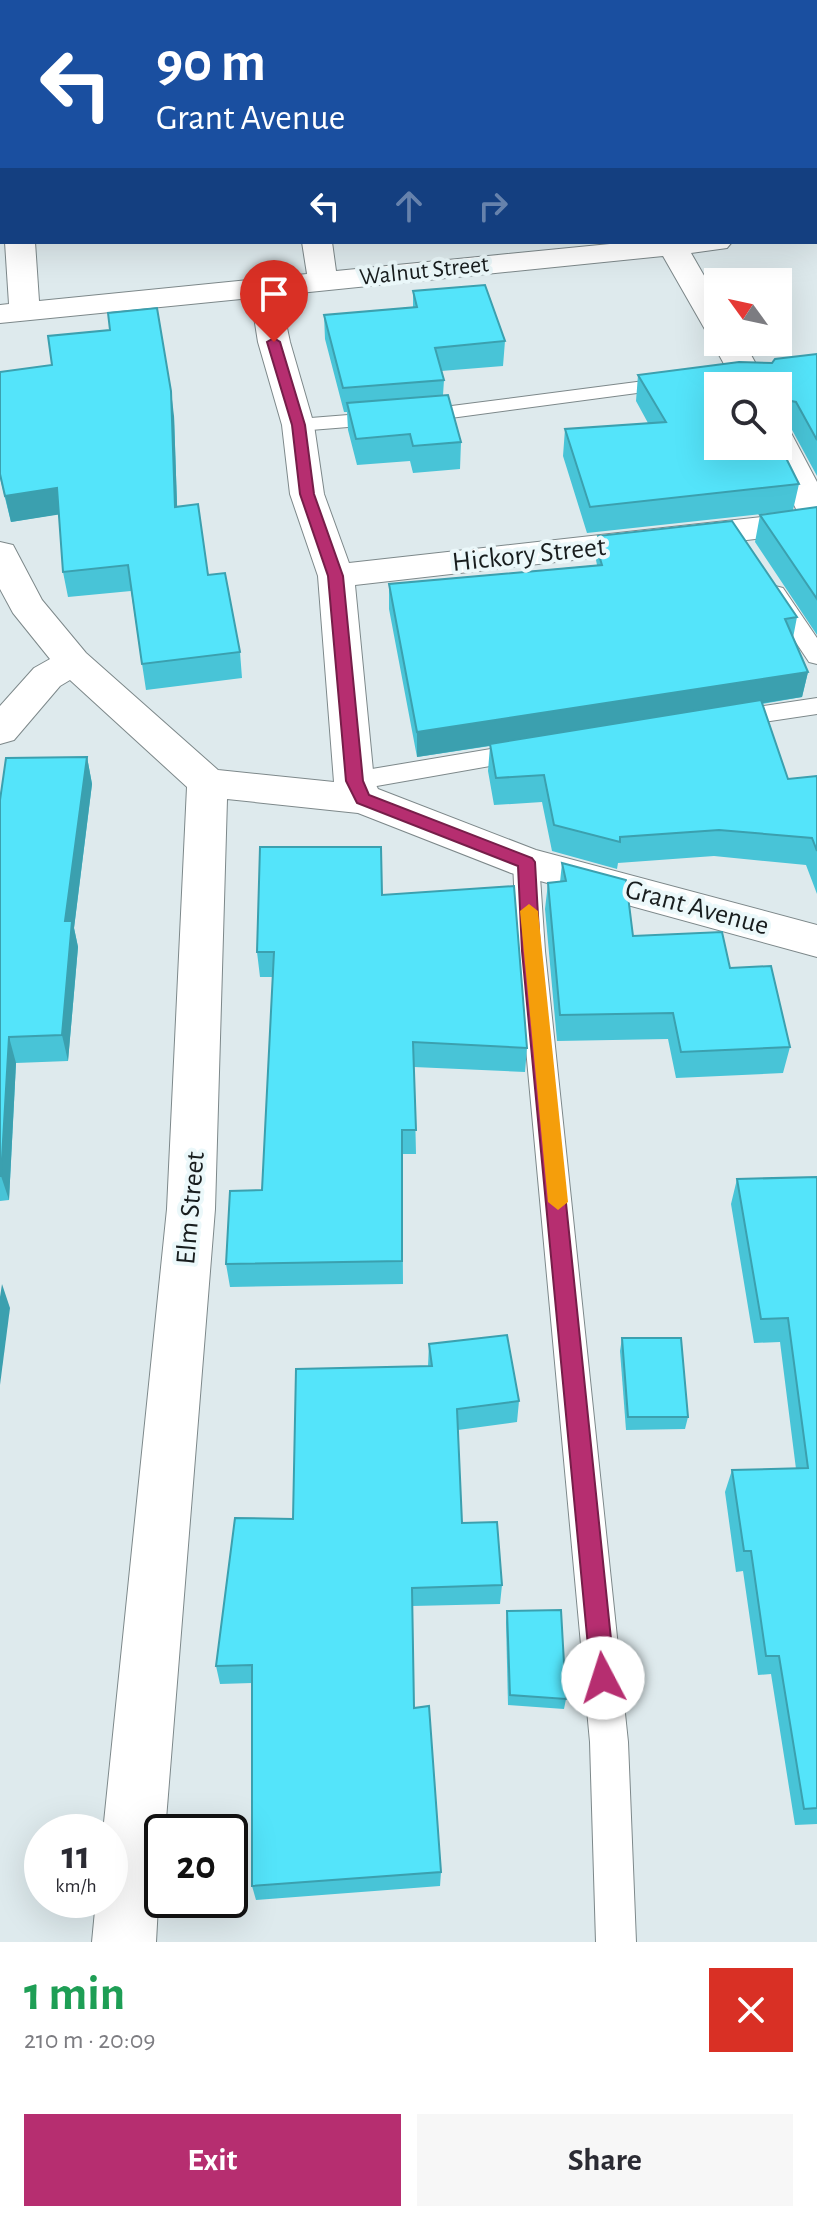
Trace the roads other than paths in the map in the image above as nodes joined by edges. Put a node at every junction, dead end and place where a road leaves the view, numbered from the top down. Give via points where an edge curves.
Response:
1 (20, 244) edge
2 (317, 244) edge
3 (694, 244) edge
4 (672, 246) junction
5 (323, 282) junction
6 (264, 288) junction
7 (704, 302) edge
8 (12, 313) edge
9 (704, 381) edge
10 (298, 425) junction
11 (789, 460) edge
12 (817, 518) edge
13 (747, 551) junction
14 (0, 553) edge
15 (336, 576) junction
16 (817, 656) edge
17 (73, 662) junction
18 (817, 706) edge
19 (705, 723) edge
20 (0, 731) edge
21 (553, 748) edge
22 (207, 783) junction
23 (359, 790) junction
24 (526, 862) junction
25 (817, 941) edge
26 (124, 1942) edge
27 (616, 1942) edge

1 - 8 street
2 - 5 street
3 - 4 street, Walnut Street
4 - 5 street, Walnut Street
4 - 7 street
5 - 6 street, Walnut Street
6 - 8 street
6 - 10 street
9 - 10 lane
10 - 15 street via 307,494
11 - 12 street
12 - 13 street, Hickory Street
13 - 15 street, Hickory Street
13 - 16 lane
14 - 17 street via 26,605
15 - 23 street
17 - 20 street via 47,677
17 - 22 street
18 - 19 lane
21 - 23 lane
22 - 23 street, Grant Avenue
22 - 26 street, Elm Street via 194,1178
23 - 24 street, Grant Avenue
24 - 25 street, Grant Avenue
24 - 27 lane via 609,1742

